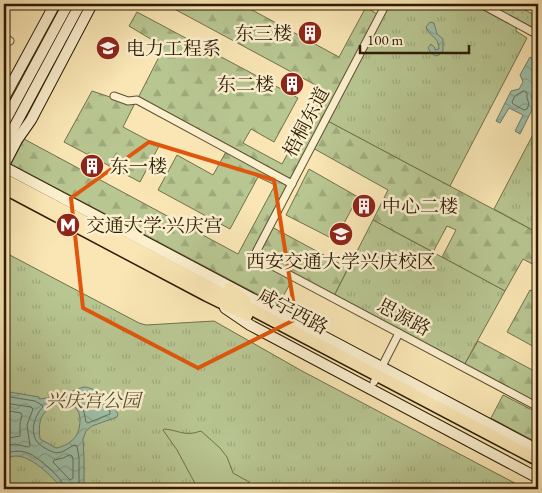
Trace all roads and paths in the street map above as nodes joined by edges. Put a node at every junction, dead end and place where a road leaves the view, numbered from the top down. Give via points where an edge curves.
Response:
1 (55, 4) edge
2 (68, 4) edge
3 (80, 4) edge
4 (92, 4) edge
5 (386, 4) edge
6 (481, 4) edge
7 (538, 34) edge
8 (114, 96) dead end
9 (4, 98) edge
10 (4, 123) edge
11 (4, 146) edge
12 (4, 166) edge
13 (4, 179) edge
14 (292, 184) junction
15 (4, 188) edge
16 (254, 256) joint
17 (230, 288) junction
18 (206, 295) junction
19 (258, 312) junction
20 (399, 333) junction
21 (378, 375) junction
22 (538, 407) edge
23 (538, 450) edge
24 (538, 460) edge
25 (538, 468) edge
26 (538, 478) edge

1 - 9 street
2 - 10 street
3 - 11 street
4 - 12 street
5 - 14 street, 梧桐东道
6 - 7 street
8 - 14 street via 128,101 137,100
12 - 17 street
13 - 19 main road, 咸宁西路
14 - 16 street, 梧桐东道
15 - 18 main road, 咸宁西路
16 - 20 street, 思源路
17 - 19 main road
17 - 21 street
18 - 21 main road, 咸宁西路
18 - 26 street via 250,325
19 - 21 main road, 咸宁西路
20 - 21 street
20 - 22 street, 思源路
21 - 23 street
21 - 24 main road, 咸宁西路
21 - 25 main road, 咸宁西路

